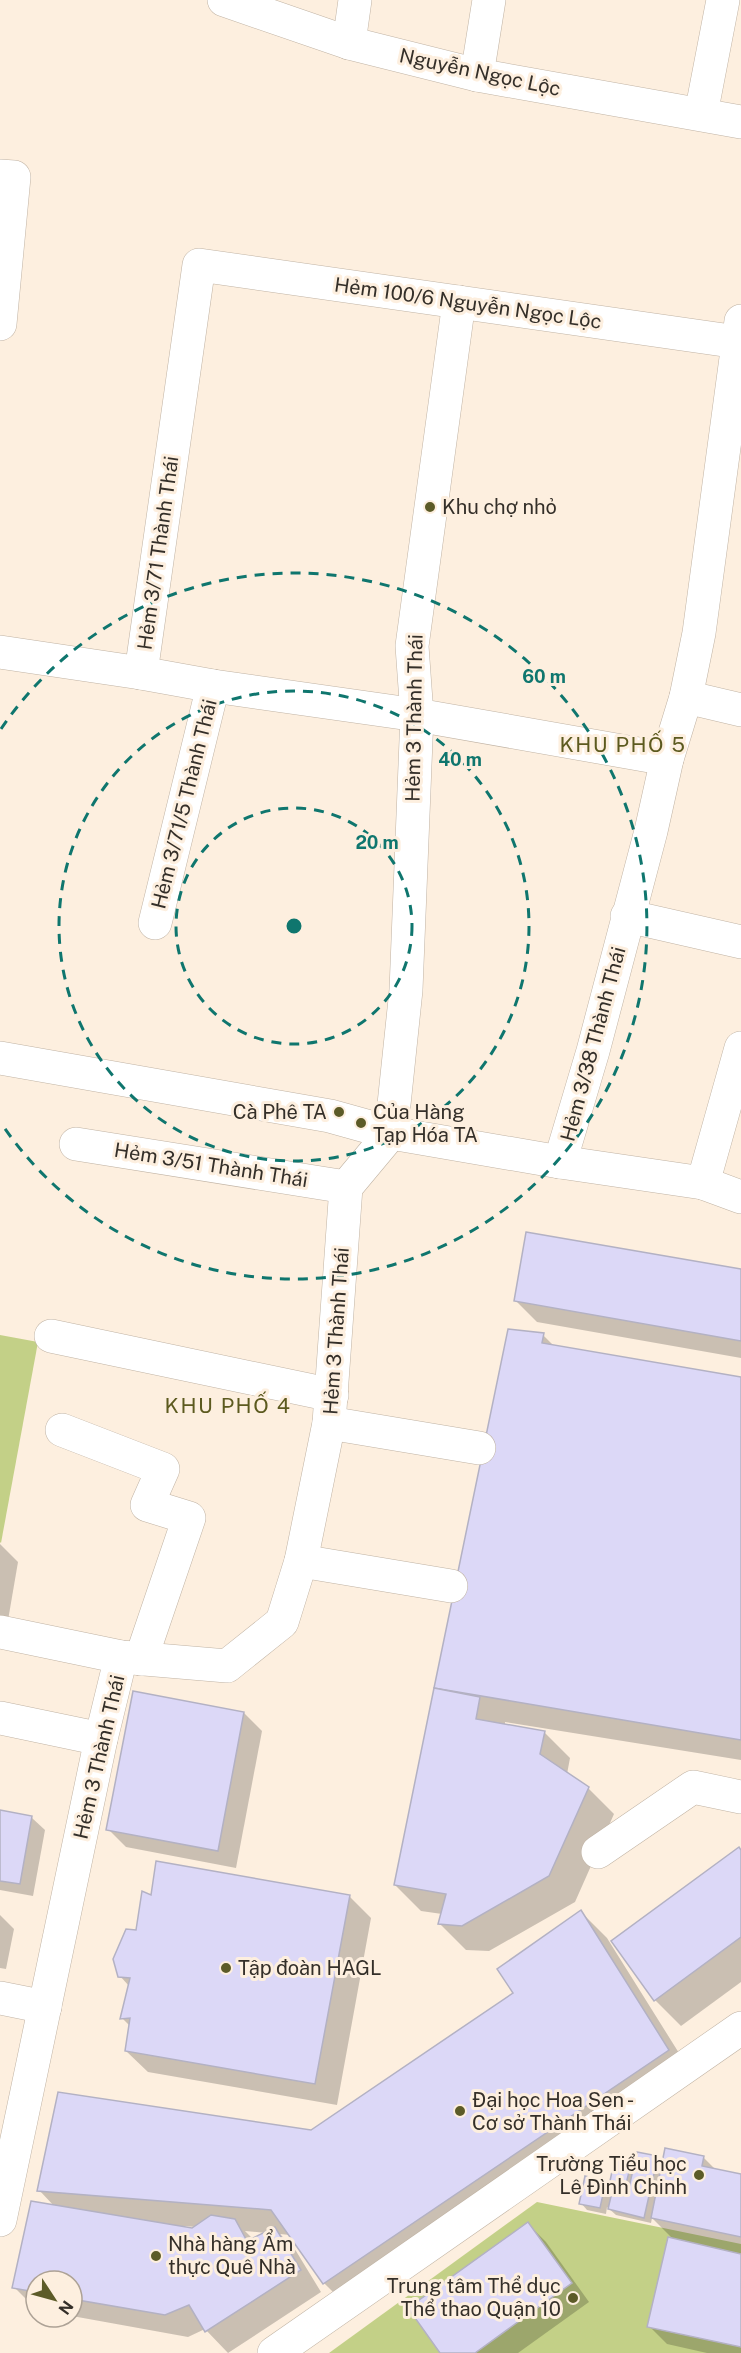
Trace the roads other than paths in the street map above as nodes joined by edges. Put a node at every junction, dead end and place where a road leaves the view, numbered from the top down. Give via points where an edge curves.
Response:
1 (224, 0) edge
2 (355, 0) edge
3 (489, 0) edge
4 (723, 0) edge
5 (350, 43) junction
6 (477, 75) junction
7 (701, 114) junction
8 (741, 122) edge
9 (0, 176) edge
10 (198, 265) joint
11 (459, 302) junction
12 (0, 324) edge
13 (740, 331) edge
14 (732, 464) edge
15 (0, 652) edge
16 (141, 673) junction
17 (213, 686) junction
18 (686, 697) junction
19 (741, 710) edge
20 (417, 716) junction
21 (667, 759) junction
22 (627, 916) junction
23 (155, 922) dead end
24 (741, 942) edge
25 (741, 1048) edge
26 (0, 1058) edge
27 (391, 1132) junction
28 (76, 1143) dead end
29 (560, 1162) junction
30 (703, 1183) junction
31 (346, 1187) junction
32 (741, 1197) edge
33 (51, 1336) dead end
34 (330, 1409) junction
35 (62, 1430) dead end
36 (479, 1448) dead end
37 (301, 1561) junction
38 (451, 1586) dead end
39 (0, 1632) edge
40 (131, 1658) junction
41 (0, 1718) edge
42 (101, 1739) junction
43 (741, 1797) edge
44 (598, 1852) dead end
45 (0, 1998) edge
46 (45, 2007) junction
47 (741, 2028) edge
48 (0, 2220) edge
49 (274, 2353) edge

1 - 5 street, Nguyễn Ngọc Lộc
2 - 5 street
3 - 6 street
4 - 7 street
5 - 6 street, Nguyễn Ngọc Lộc
6 - 7 street, Nguyễn Ngọc Lộc
7 - 8 street, Nguyễn Ngọc Lộc
9 - 12 street via 14,177
10 - 11 street, Hẻm 100/6 Nguyễn Ngọc Lộc
10 - 16 street, Hẻm 3/71 Thành Thái
11 - 13 street, Hẻm 100/6 Nguyễn Ngọc Lộc
11 - 20 street, Hẻm 3 Thành Thái via 412,646
13 - 14 street, Hẻm 3/38 Thành Thái
14 - 18 street, Hẻm 3/38 Thành Thái
15 - 16 street
16 - 17 street, Hẻm 3/71 Thành Thái
17 - 20 street, Hẻm 3/71 Thành Thái
17 - 23 street, Hẻm 3/71/5 Thành Thái
18 - 19 street
18 - 21 street, Hẻm 3/38 Thành Thái
20 - 21 street, Hẻm 3/71 Thành Thái
20 - 27 street, Hẻm 3 Thành Thái via 406,990
21 - 22 street, Hẻm 3/38 Thành Thái
22 - 24 street
22 - 29 street, Hẻm 3/38 Thành Thái
25 - 30 street
26 - 27 street, Hẻm 3/38 Thành Thái via 330,1116
27 - 29 street, Hẻm 3/38 Thành Thái
27 - 31 street
28 - 31 street, Hẻm 3/51 Thành Thái
29 - 30 street
30 - 32 street
31 - 34 street, Hẻm 3 Thành Thái
33 - 34 street
34 - 36 street
34 - 37 street, Hẻm 3 Thành Thái
35 - 40 street via 163,1469 147,1504 189,1518
37 - 38 street
37 - 40 street, Hẻm 3 Thành Thái via 282,1622 227,1666
39 - 40 street
40 - 42 street, Hẻm 3 Thành Thái
41 - 42 street
42 - 46 street, Hẻm 3 Thành Thái
43 - 44 street via 693,1787
45 - 46 street
46 - 48 street, Hẻm 3 Thành Thái
47 - 49 street

